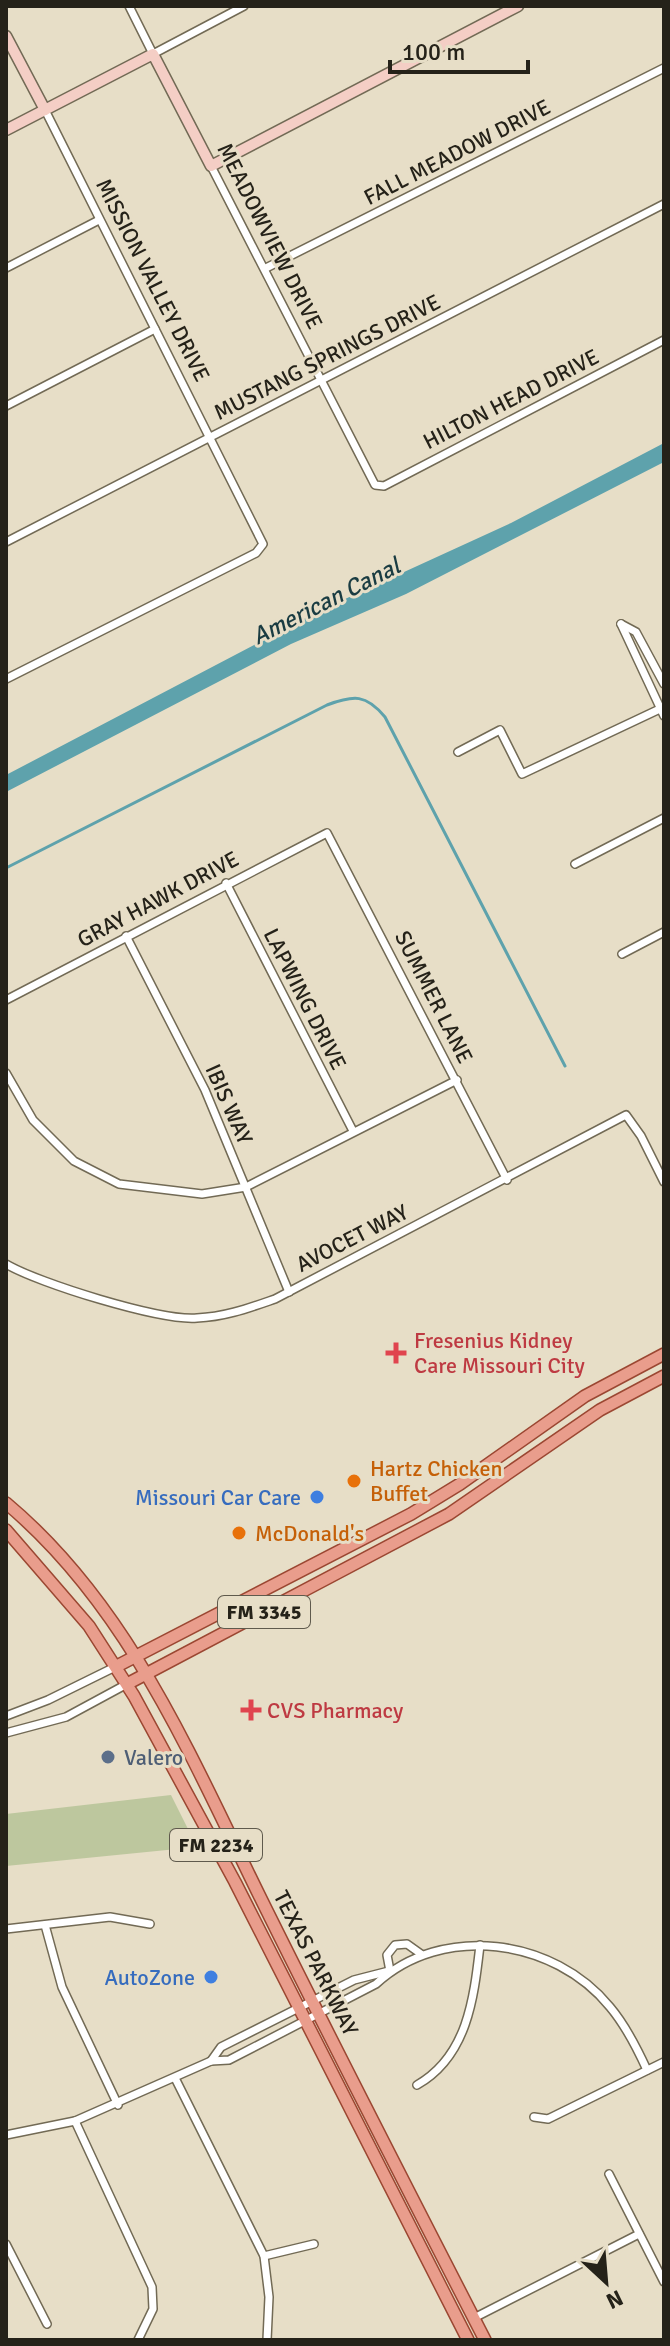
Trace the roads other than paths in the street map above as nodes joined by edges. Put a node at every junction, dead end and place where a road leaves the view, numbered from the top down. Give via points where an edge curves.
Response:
1 (129, 6) edge
2 (244, 6) edge
3 (518, 6) edge
4 (6, 36) edge
5 (153, 54) junction
6 (664, 68) edge
7 (45, 110) junction
8 (6, 130) edge
9 (211, 166) junction
10 (664, 204) edge
11 (99, 220) junction
12 (6, 268) edge
13 (266, 268) junction
14 (155, 329) junction
15 (664, 340) edge
16 (321, 381) junction
17 (6, 406) edge
18 (210, 438) junction
19 (375, 485) joint
20 (6, 542) edge
21 (6, 679) edge
22 (664, 684) edge
23 (663, 711) edge
24 (458, 752) dead end
25 (664, 818) edge
26 (327, 833) joint
27 (575, 864) dead end
28 (226, 883) junction
29 (664, 932) edge
30 (126, 936) junction
31 (622, 954) dead end
32 (6, 1000) edge
33 (6, 1073) edge
34 (457, 1080) junction
35 (353, 1131) junction
36 (507, 1180) junction
37 (664, 1182) edge
38 (246, 1187) junction
39 (6, 1264) edge
40 (289, 1292) junction
41 (664, 1354) edge
42 (664, 1376) edge
43 (546, 1422) junction
44 (558, 1437) junction
45 (6, 1503) edge
46 (411, 1514) junction
47 (6, 1530) edge
48 (421, 1530) junction
49 (306, 1568) junction
50 (316, 1585) junction
51 (136, 1656) junction
52 (117, 1666) junction
53 (146, 1674) junction
54 (127, 1684) junction
55 (6, 1716) edge
56 (6, 1733) edge
57 (150, 1924) dead end
58 (45, 1925) junction
59 (6, 1929) edge
60 (480, 1945) junction
61 (421, 1954) junction
62 (390, 1971) junction
63 (312, 2002) junction
64 (299, 2008) junction
65 (319, 2014) junction
66 (306, 2021) junction
67 (211, 2061) junction
68 (664, 2062) edge
69 (647, 2070) junction
70 (175, 2078) junction
71 (417, 2085) dead end
72 (118, 2105) junction
73 (534, 2117) dead end
74 (75, 2121) junction
75 (6, 2135) edge
76 (609, 2174) dead end
77 (639, 2234) junction
78 (6, 2244) edge
79 (314, 2244) dead end
80 (264, 2256) junction
81 (664, 2282) edge
82 (474, 2318) junction
83 (47, 2324) dead end
84 (138, 2340) edge
85 (267, 2340) edge
86 (468, 2340) edge
87 (485, 2340) edge

1 - 5 street, MEADOWVIEW DRIVE
2 - 5 street
3 - 9 street
4 - 7 street, MISSION VALLEY DRIVE
5 - 7 street
5 - 9 street, MEADOWVIEW DRIVE
6 - 13 street, FALL MEADOW DRIVE
7 - 8 street
7 - 11 street, MISSION VALLEY DRIVE
9 - 13 street, MEADOWVIEW DRIVE
10 - 16 street, MUSTANG SPRINGS DRIVE
11 - 12 street
11 - 14 street, MISSION VALLEY DRIVE
13 - 16 street, MEADOWVIEW DRIVE
14 - 17 street
14 - 18 street, MISSION VALLEY DRIVE
15 - 19 street, HILTON HEAD DRIVE via 384,486
16 - 18 street, MUSTANG SPRINGS DRIVE
16 - 19 street, MEADOWVIEW DRIVE
18 - 20 street, MUSTANG SPRINGS DRIVE
18 - 21 street, MISSION VALLEY DRIVE via 263,544 256,553
22 - 23 street via 636,632 621,624
23 - 24 street via 522,774 500,730
25 - 27 street
26 - 28 street, GRAY HAWK DRIVE
26 - 34 street, SUMMER LANE
28 - 30 street, GRAY HAWK DRIVE
28 - 35 street, LAPWING DRIVE
29 - 31 street
30 - 32 street, GRAY HAWK DRIVE
30 - 38 street, IBIS WAY via 205,1090
33 - 38 street via 51,1141 119,1184 175,1194
34 - 35 street
34 - 36 street, SUMMER LANE
35 - 38 street
36 - 37 street, AVOCET WAY via 626,1115
36 - 40 street, AVOCET WAY
38 - 40 street, IBIS WAY
39 - 40 street, AVOCET WAY via 42,1282 193,1319 232,1314
41 - 43 main road, FM 3345
42 - 44 main road, FM 3345
43 - 44 main road
43 - 46 main road, FM 3345
44 - 48 main road, FM 3345
45 - 51 main road, TEXAS PARKWAY / FM 2234 via 78,1575
46 - 48 main road
46 - 49 main road, FM 3345
47 - 52 main road, TEXAS PARKWAY / FM 2234 via 70,1601
48 - 50 main road, FM 3345
49 - 50 main road
49 - 51 main road, FM 3345
50 - 53 main road, FM 3345
51 - 52 main road
51 - 53 main road, TEXAS PARKWAY / FM 2234
52 - 54 main road, TEXAS PARKWAY / FM 2234
52 - 55 street
53 - 54 main road
53 - 63 main road, TEXAS PARKWAY / FM 2234
54 - 56 street via 66,1717
54 - 64 main road, TEXAS PARKWAY / FM 2234
57 - 58 street via 110,1917
58 - 59 street
58 - 72 street via 62,1987
60 - 61 street
60 - 69 street via 541,1956 569,1971 610,2006
60 - 71 street via 470,2017 435,2075
61 - 62 street
61 - 62 street via 407,1944 395,1945 387,1955
62 - 63 street via 363,1977
62 - 65 street
63 - 64 street
63 - 65 main road, TEXAS PARKWAY / FM 2234
64 - 66 main road, TEXAS PARKWAY / FM 2234
64 - 67 street via 221,2047
65 - 66 street
65 - 82 main road, TEXAS PARKWAY / FM 2234
66 - 67 street via 229,2060
66 - 86 main road, TEXAS PARKWAY / FM 2234
67 - 70 street
68 - 69 street
69 - 73 street via 548,2119
70 - 72 street
70 - 80 street
72 - 74 street
74 - 75 street
74 - 84 street via 152,2287 153,2309
76 - 77 street
77 - 81 street
77 - 82 street
78 - 83 street
79 - 80 street
80 - 85 street
82 - 87 main road, TEXAS PARKWAY / FM 2234

